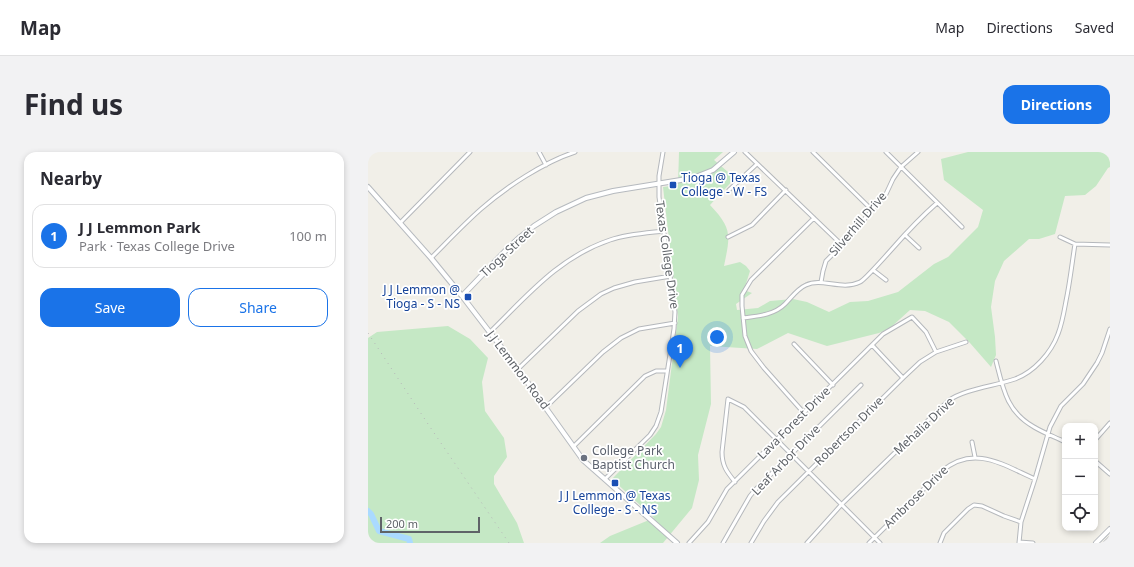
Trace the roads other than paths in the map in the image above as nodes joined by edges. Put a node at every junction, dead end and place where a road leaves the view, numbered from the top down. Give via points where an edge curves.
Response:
1 (470, 152) edge
2 (539, 152) edge
3 (575, 152) edge
4 (663, 152) edge
5 (734, 152) edge
6 (746, 152) edge
7 (812, 152) edge
8 (886, 152) edge
9 (918, 152) edge
10 (757, 164) junction
11 (546, 165) junction
12 (901, 167) junction
13 (659, 184) junction
14 (368, 187) edge
15 (729, 190) dead end
16 (786, 190) junction
17 (937, 202) junction
18 (872, 210) junction
19 (814, 218) junction
20 (400, 223) junction
21 (962, 227) dead end
22 (664, 231) junction
23 (905, 235) junction
24 (728, 237) dead end
25 (1060, 237) dead end
26 (1075, 244) junction
27 (842, 245) junction
28 (1110, 245) edge
29 (919, 248) dead end
30 (431, 258) junction
31 (873, 270) junction
32 (671, 276) junction
33 (886, 280) dead end
34 (821, 282) junction
35 (462, 296) junction
36 (743, 318) junction
37 (675, 323) junction
38 (1110, 329) edge
39 (490, 332) junction
40 (966, 342) dead end
41 (794, 344) dead end
42 (872, 345) junction
43 (936, 352) junction
44 (996, 362) dead end
45 (518, 369) junction
46 (667, 372) junction
47 (903, 378) junction
48 (1001, 382) junction
49 (832, 385) junction
50 (861, 385) dead end
51 (546, 407) junction
52 (804, 413) junction
53 (1110, 423) edge
54 (1048, 433) junction
55 (1098, 437) edge
56 (776, 440) junction
57 (1062, 440) edge
58 (972, 442) dead end
59 (574, 446) junction
60 (792, 454) junction
61 (975, 457) junction
62 (1098, 464) edge
63 (808, 471) junction
64 (1110, 474) edge
65 (1035, 478) junction
66 (605, 479) junction
67 (735, 482) junction
68 (842, 504) junction
69 (1021, 522) junction
70 (1110, 529) edge
71 (874, 537) junction
72 (1110, 539) edge
73 (1019, 542) edge
74 (677, 543) edge
75 (688, 543) edge
76 (723, 543) edge
77 (751, 543) edge
78 (807, 543) edge
79 (869, 543) edge
80 (880, 543) edge
81 (940, 543) edge
82 (1033, 543) edge
83 (1096, 543) edge
84 (1106, 543) edge

1 - 20 street
2 - 11 street
3 - 11 street
4 - 13 street, Texas College Drive
5 - 13 street, Tioga Street via 713,170 693,178
6 - 10 street
7 - 18 street
8 - 12 street
9 - 12 street, Silverhill Drive
10 - 15 street
10 - 16 street
11 - 30 street via 485,206
12 - 17 street
12 - 18 street, Silverhill Drive via 886,194
13 - 22 street, Texas College Drive
13 - 35 street, Tioga Street via 620,189 586,198 548,217 508,248
14 - 20 street, J J Lemmon Road
16 - 19 street
16 - 24 street via 752,225
17 - 21 street
17 - 23 street
18 - 27 street, Silverhill Drive
19 - 27 street
19 - 36 street via 751,280 742,294
20 - 30 street, J J Lemmon Road
22 - 32 street, Texas College Drive
22 - 39 street via 613,239 572,258 553,272
23 - 29 street
23 - 31 street
25 - 26 street
26 - 28 street
26 - 48 street, Mehalia Drive via 1064,315 1055,342 1030,370 1014,379
27 - 34 street, Silverhill Drive via 826,261
30 - 35 street, J J Lemmon Road
31 - 33 street
31 - 34 street via 860,282 847,285
32 - 37 street, Texas College Drive
32 - 45 street via 630,283 601,294 578,311
34 - 36 street via 806,285 771,313
35 - 39 street, J J Lemmon Road
36 - 52 street via 745,336 751,351
37 - 46 street, Texas College Drive
37 - 51 street via 639,329 621,338
38 - 54 street via 1097,363 1083,384 1061,406
39 - 45 street, J J Lemmon Road
40 - 43 street, Robertson Drive
41 - 49 street
42 - 43 street, Lava Forest Drive via 883,334 912,317 926,332
42 - 47 street
42 - 49 street, Lava Forest Drive
43 - 47 street, Robertson Drive via 920,362
44 - 48 street
45 - 51 street, J J Lemmon Road
46 - 59 street via 656,371 645,376
46 - 66 street, Texas College Drive via 661,412 656,426
47 - 63 street, Robertson Drive
48 - 54 street via 1006,398 1019,417
48 - 68 street, Mehalia Drive via 948,401
49 - 52 street, Lava Forest Drive
50 - 60 street, Leaf Arbor Drive
51 - 59 street, J J Lemmon Road
52 - 56 street, Lava Forest Drive
53 - 55 street
54 - 57 street
54 - 65 street
56 - 60 street
56 - 67 street, Lava Forest Drive
56 - 67 street via 744,407 728,399 722,461
58 - 61 street
59 - 66 street, J J Lemmon Road via 583,460
60 - 63 street
60 - 76 street, Leaf Arbor Drive via 750,496
61 - 65 street, Ambrose Drive via 987,458
61 - 71 street, Ambrose Drive via 948,466
62 - 64 street
63 - 68 street
63 - 77 street, Robertson Drive via 774,507
65 - 69 street
66 - 74 street, J J Lemmon Road
67 - 75 street, Lava Forest Drive via 727,490 708,522
68 - 71 street
68 - 78 street, Mehalia Drive
69 - 73 street
69 - 81 street via 974,505 944,533
70 - 83 street
71 - 79 street, Ambrose Drive
71 - 80 street
72 - 84 street
73 - 82 street

